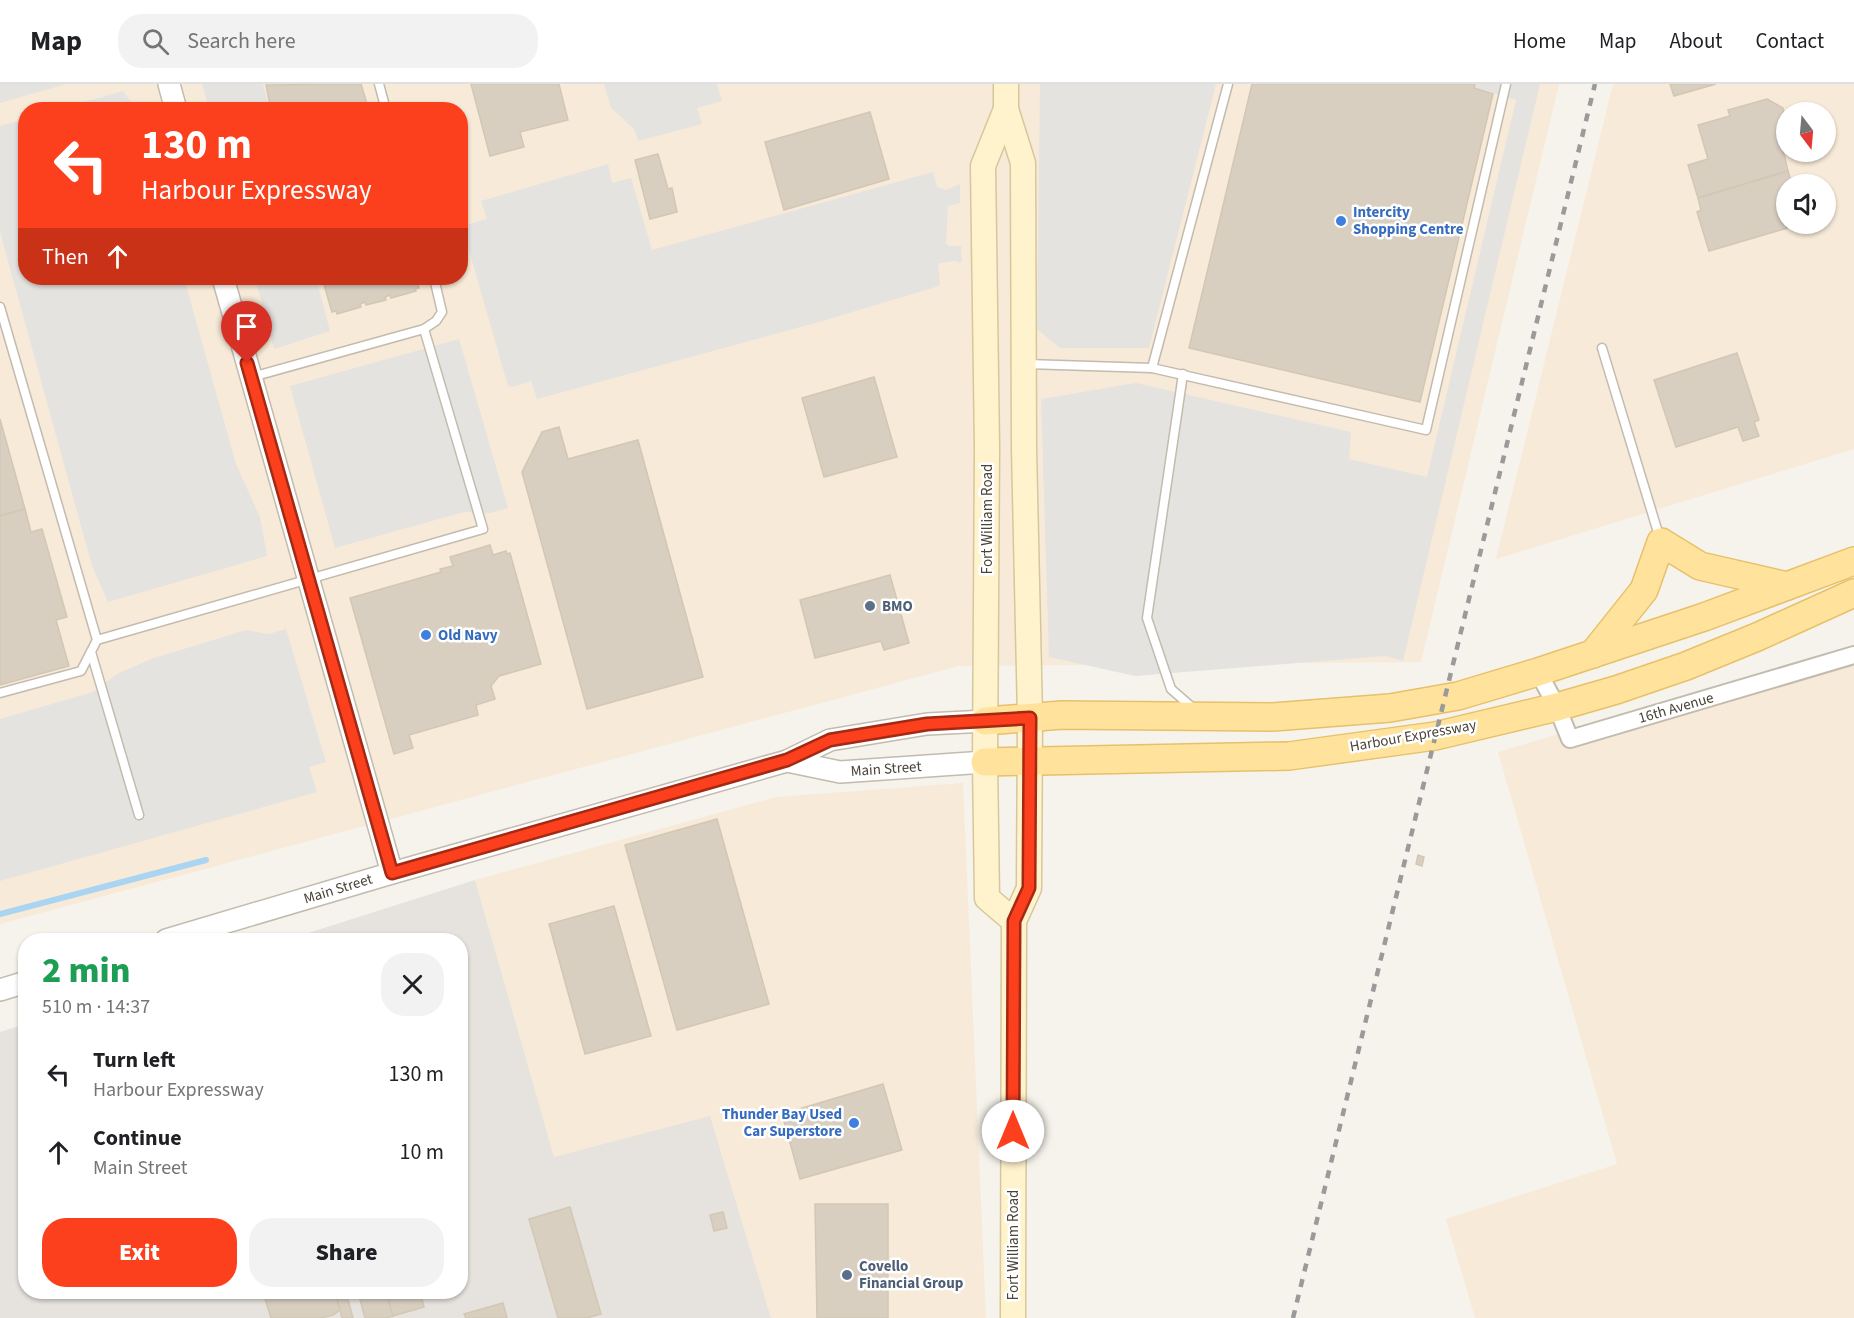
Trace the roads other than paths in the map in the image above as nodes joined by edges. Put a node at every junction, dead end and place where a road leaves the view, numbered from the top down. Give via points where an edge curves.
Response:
1 (169, 84) edge
2 (379, 84) edge
3 (1006, 84) edge
4 (1228, 84) edge
5 (1506, 84) edge
6 (174, 102) edge
7 (384, 102) edge
8 (1006, 109) junction
9 (225, 285) edge
10 (436, 285) edge
11 (0, 307) edge
12 (424, 329) junction
13 (1602, 348) dead end
14 (1024, 364) junction
15 (1152, 368) junction
16 (1183, 374) junction
17 (251, 377) junction
18 (1661, 542) junction
19 (1854, 561) edge
20 (309, 579) junction
21 (1787, 586) junction
22 (1854, 593) edge
23 (97, 640) junction
24 (91, 652) junction
25 (1593, 654) junction
26 (1854, 655) edge
27 (1538, 672) junction
28 (0, 693) edge
29 (1557, 707) junction
30 (1202, 715) junction
31 (1030, 718) junction
32 (986, 721) junction
33 (787, 760) junction
34 (986, 762) junction
35 (1029, 762) junction
36 (139, 815) dead end
37 (392, 873) junction
38 (1014, 921) junction
39 (190, 933) edge
40 (18, 984) edge
41 (0, 990) edge
42 (1013, 1318) edge

1 - 6 street
2 - 7 lane
3 - 8 main road, Fort William Road
4 - 15 lane
5 - 16 lane via 1426,430
8 - 14 main road, Fort William Road via 1023,163
8 - 32 main road, Fort William Road via 983,166
9 - 17 street
10 - 12 lane via 442,312
11 - 23 lane
12 - 17 lane
12 - 20 lane via 483,529
13 - 18 lane
14 - 15 lane
14 - 31 main road, Fort William Road
15 - 16 lane
16 - 30 lane via 1147,618 1171,689
17 - 20 street
18 - 21 main road via 1700,566
18 - 25 main road via 1644,590
19 - 21 main road, Harbour Expressway
20 - 23 lane
20 - 37 street
21 - 25 main road, Harbour Expressway
22 - 29 main road, Harbour Expressway via 1686,666
23 - 24 lane
24 - 28 lane via 81,670
24 - 36 lane
25 - 27 main road, Harbour Expressway
26 - 29 street, 16th Avenue via 1570,739
27 - 29 street, 16th Avenue
27 - 30 main road, Harbour Expressway via 1458,696 1390,708 1273,717
29 - 35 main road, Harbour Expressway via 1435,736 1289,756
30 - 31 main road, Harbour Expressway
31 - 32 main road, Harbour Expressway
31 - 35 main road, Fort William Road
32 - 33 street, Main Street via 927,724 830,740
32 - 34 main road, Fort William Road
33 - 34 street, Main Street via 840,772
33 - 37 street, Main Street
34 - 35 main road, Harbour Expressway
34 - 38 main road, Fort William Road via 987,898
35 - 38 main road, Fort William Road via 1029,888
37 - 39 street, Main Street
38 - 42 main road, Fort William Road
40 - 41 street

